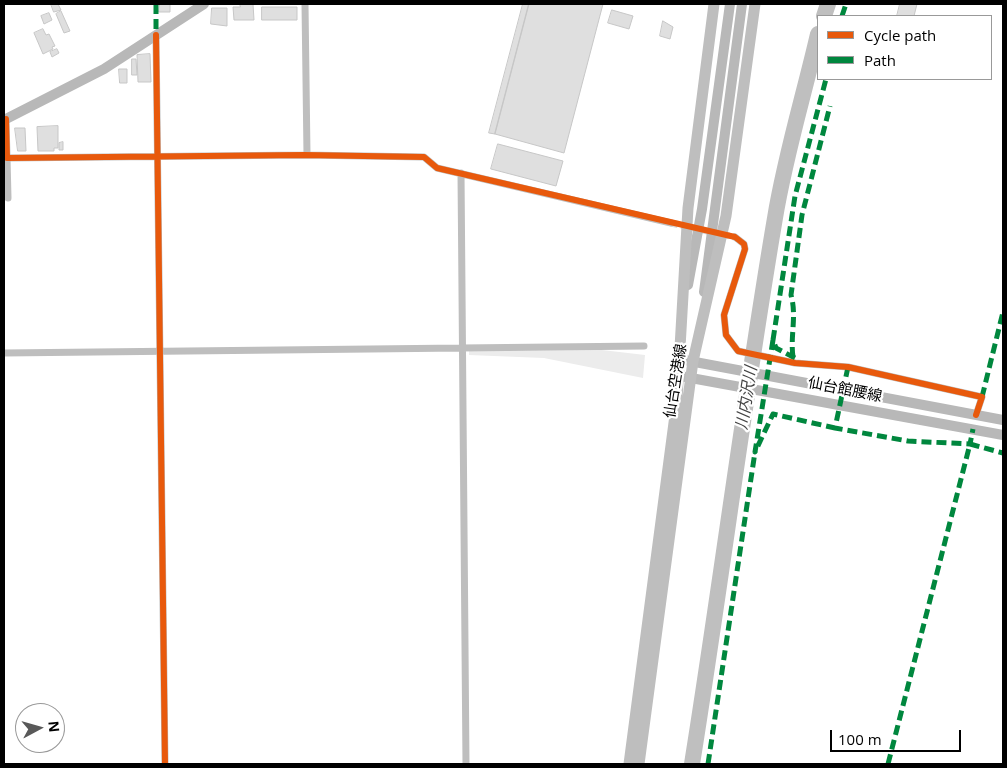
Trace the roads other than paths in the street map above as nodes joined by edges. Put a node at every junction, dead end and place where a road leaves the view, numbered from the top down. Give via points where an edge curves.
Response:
1 (204, 4) edge
2 (305, 4) edge
3 (714, 4) edge
4 (730, 4) edge
5 (742, 4) edge
6 (755, 4) edge
7 (156, 35) junction
8 (727, 66) junction
9 (5, 120) edge
10 (307, 155) junction
11 (157, 156) junction
12 (7, 158) junction
13 (460, 174) junction
14 (8, 198) dead end
15 (671, 224) tunnel mouth
16 (735, 237) dead end
17 (680, 327) junction
18 (700, 330) junction
19 (644, 346) dead end
20 (463, 348) junction
21 (161, 352) junction
22 (4, 353) edge
23 (679, 359) junction
24 (693, 362) junction
25 (686, 377) junction
26 (976, 415) junction
27 (1003, 420) edge
28 (1003, 435) edge
29 (165, 764) edge
30 (466, 764) edge
31 (628, 764) edge
32 (639, 764) edge

1 - 7 main road
2 - 10 street
3 - 17 main road, 仙台空港線 via 688,208
4 - 8 main road
5 - 8 main road
6 - 18 main road, 仙台空港線 via 726,216
7 - 9 main road via 104,69
7 - 11 street
8 - 17 main road
8 - 18 main road
9 - 12 street
10 - 11 street
10 - 13 street via 424,157 437,168
11 - 12 street
11 - 21 street
12 - 14 street
13 - 15 street
13 - 20 street
16 - 26 street via 745,248 724,315 724,326 730,344 741,353 795,363 848,366 982,397
17 - 23 main road, 仙台空港線
18 - 24 main road, 仙台空港線
19 - 20 street
20 - 21 street
20 - 30 street
21 - 22 street
21 - 29 street
23 - 24 main road, 仙台館腰線
23 - 25 main road, 仙台空港線
24 - 25 main road, 仙台空港線
24 - 26 main road, 仙台館腰線
25 - 28 main road, 仙台館腰線
25 - 31 main road, 仙台空港線
25 - 32 main road, 仙台空港線
26 - 27 main road, 仙台館腰線

